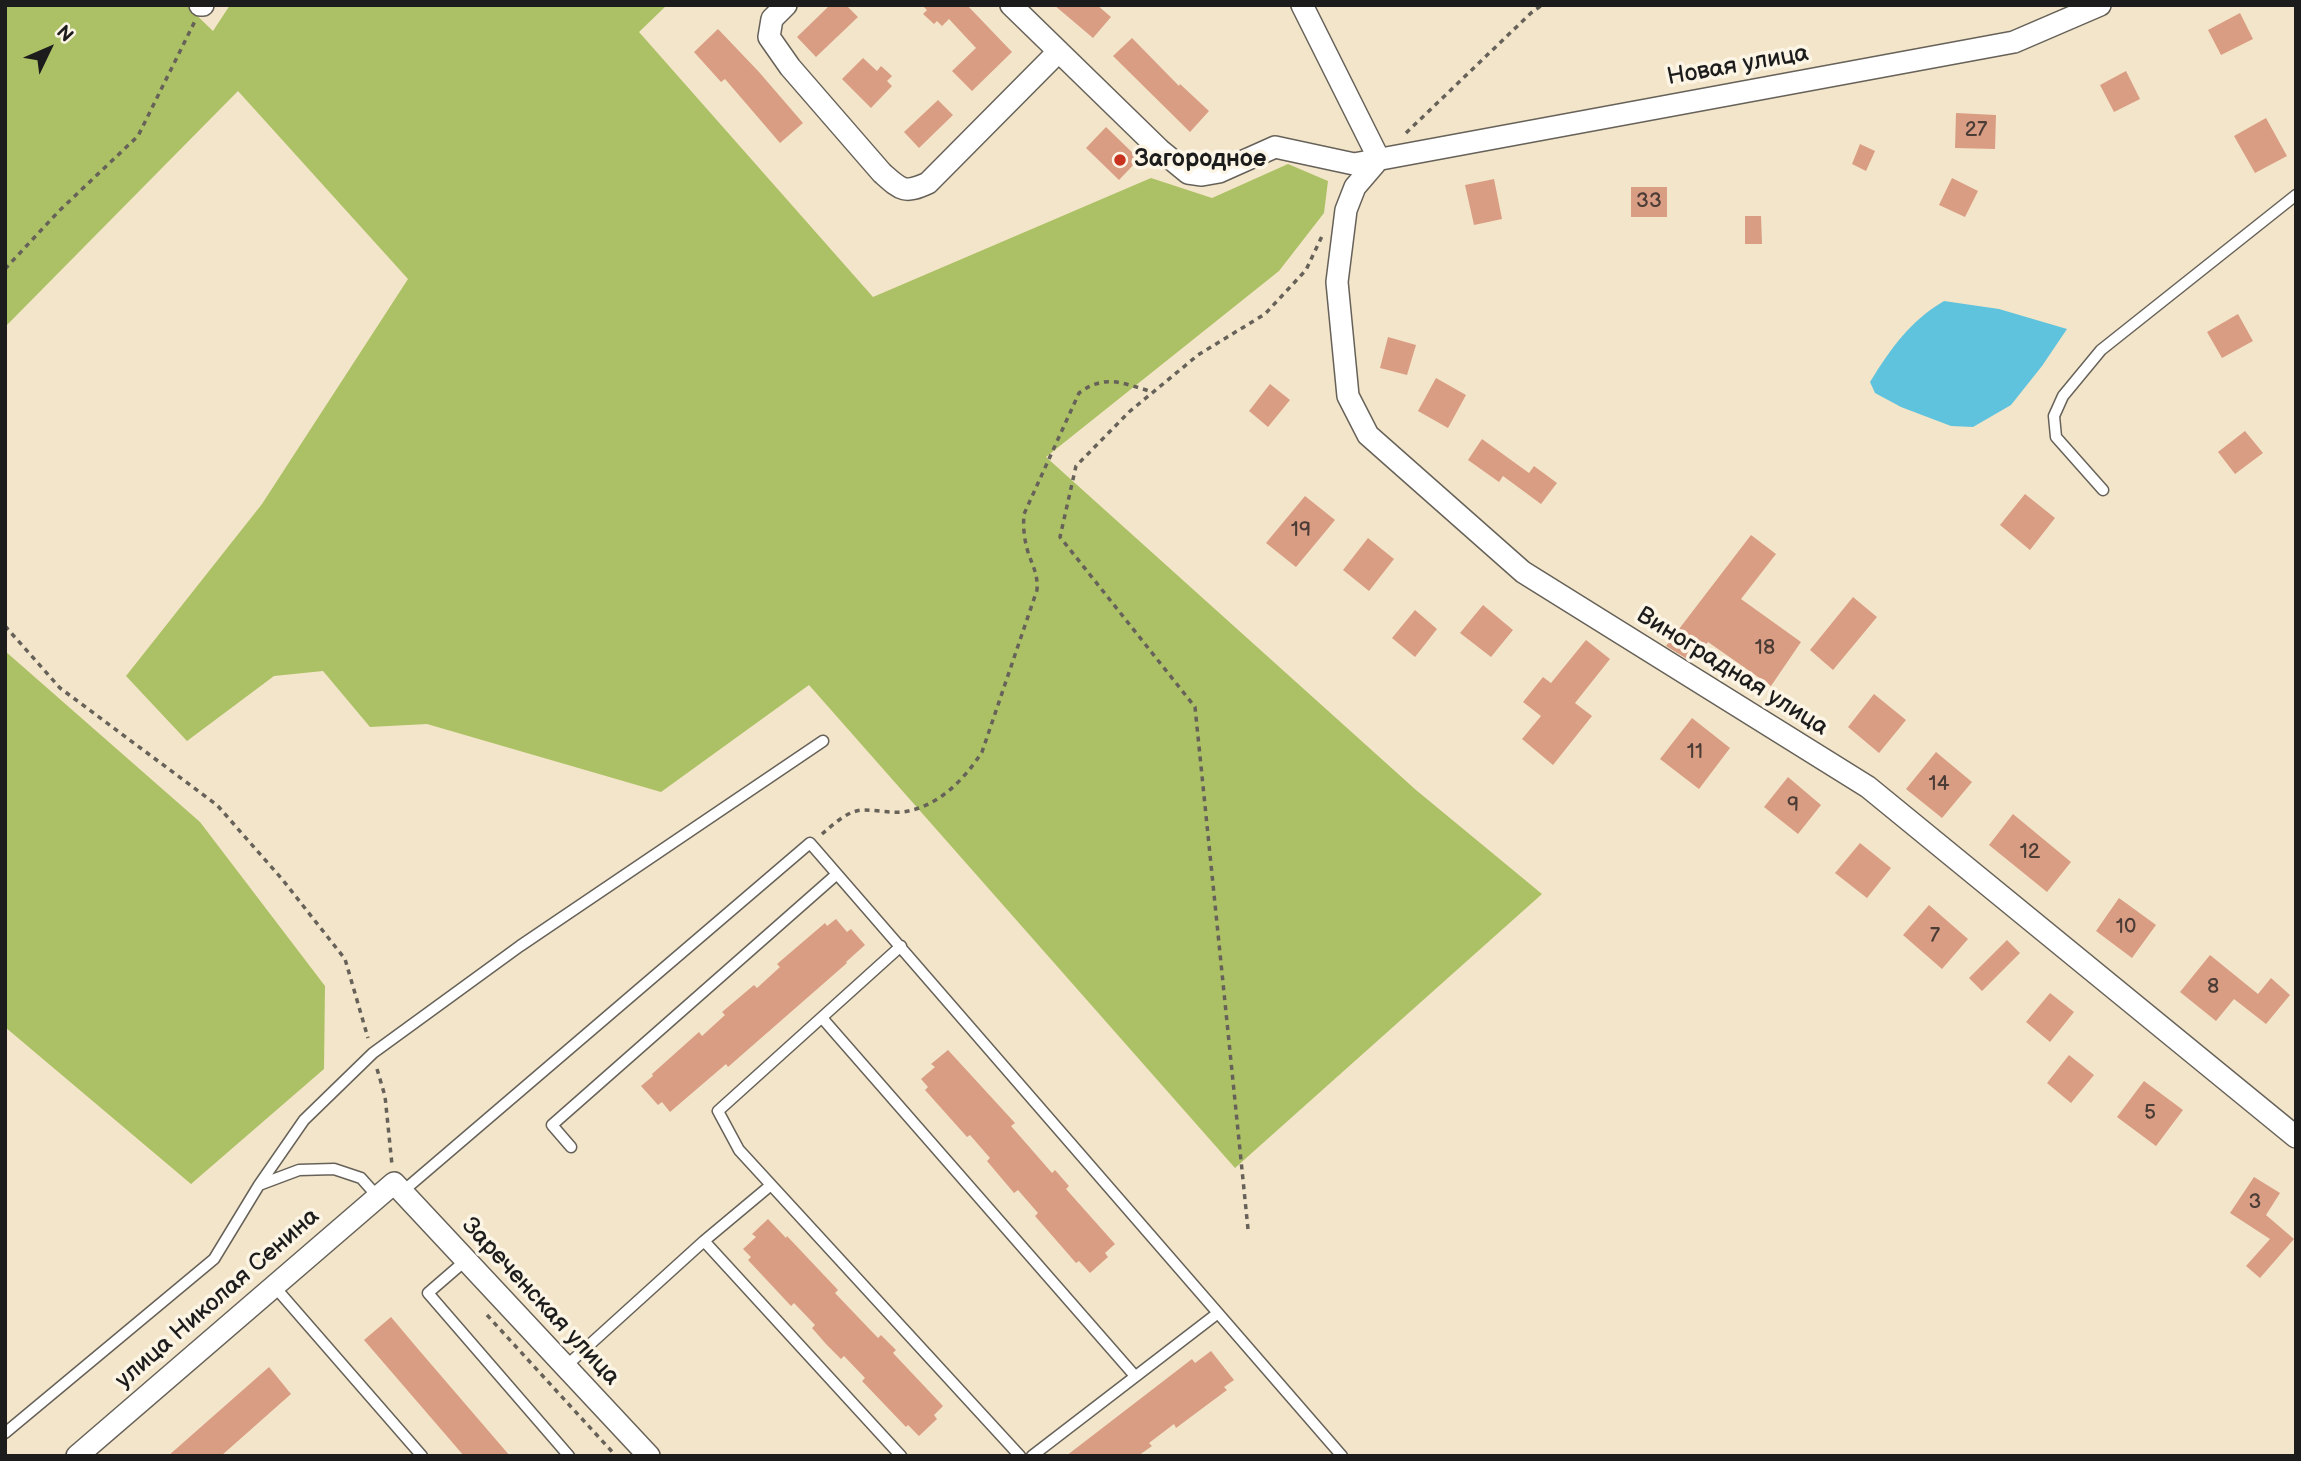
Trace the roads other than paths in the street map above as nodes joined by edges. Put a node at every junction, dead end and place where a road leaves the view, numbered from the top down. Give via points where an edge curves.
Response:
1 (786, 5) edge
2 (1011, 5) edge
3 (1302, 5) edge
4 (2100, 5) edge
5 (1058, 52) junction
6 (1379, 159) junction
7 (2296, 195) edge
8 (2103, 490) dead end
9 (823, 741) dead end
10 (837, 874) junction
11 (901, 946) junction
12 (823, 1019) junction
13 (2296, 1137) edge
14 (571, 1147) dead end
15 (259, 1185) junction
16 (771, 1185) junction
17 (392, 1191) junction
18 (704, 1241) junction
19 (465, 1261) junction
20 (274, 1286) junction
21 (1218, 1313) junction
22 (565, 1367) junction
23 (1135, 1376) junction
24 (5, 1433) edge
25 (645, 1454) edge
26 (77, 1456) edge
27 (422, 1456) edge
28 (569, 1456) edge
29 (901, 1456) edge
30 (1020, 1456) edge
31 (1032, 1456) edge
32 (1342, 1456) edge

1 - 5 street via 772,19 769,37 790,68 882,173 910,191 928,183
2 - 5 street, Новая улица
3 - 6 street
4 - 6 street, Новая улица via 2014,42
5 - 6 street, Новая улица via 1188,173 1219,172 1275,147 1354,164
6 - 13 street, Виноградная улица via 1355,187 1346,210 1338,282 1349,396 1368,435 1523,572 1868,787
7 - 8 lane via 2101,350 2063,396 2054,416 2056,437
9 - 15 lane via 520,946 373,1053 304,1120
10 - 11 lane
10 - 14 lane via 552,1125
10 - 17 lane via 810,843
11 - 12 lane
11 - 21 lane
12 - 16 lane via 718,1111 739,1150
12 - 23 lane
15 - 17 lane via 299,1170 334,1169
15 - 24 lane via 215,1259
16 - 18 lane
16 - 30 lane
17 - 19 street, Зареченская улица
17 - 20 street, улица Николая Сенина
18 - 22 lane
18 - 29 lane
19 - 22 street, Зареченская улица
19 - 28 lane via 428,1293
20 - 26 street, улица Николая Сенина
20 - 27 lane
21 - 23 lane
21 - 32 lane
22 - 25 street, Зареченская улица
23 - 31 lane

